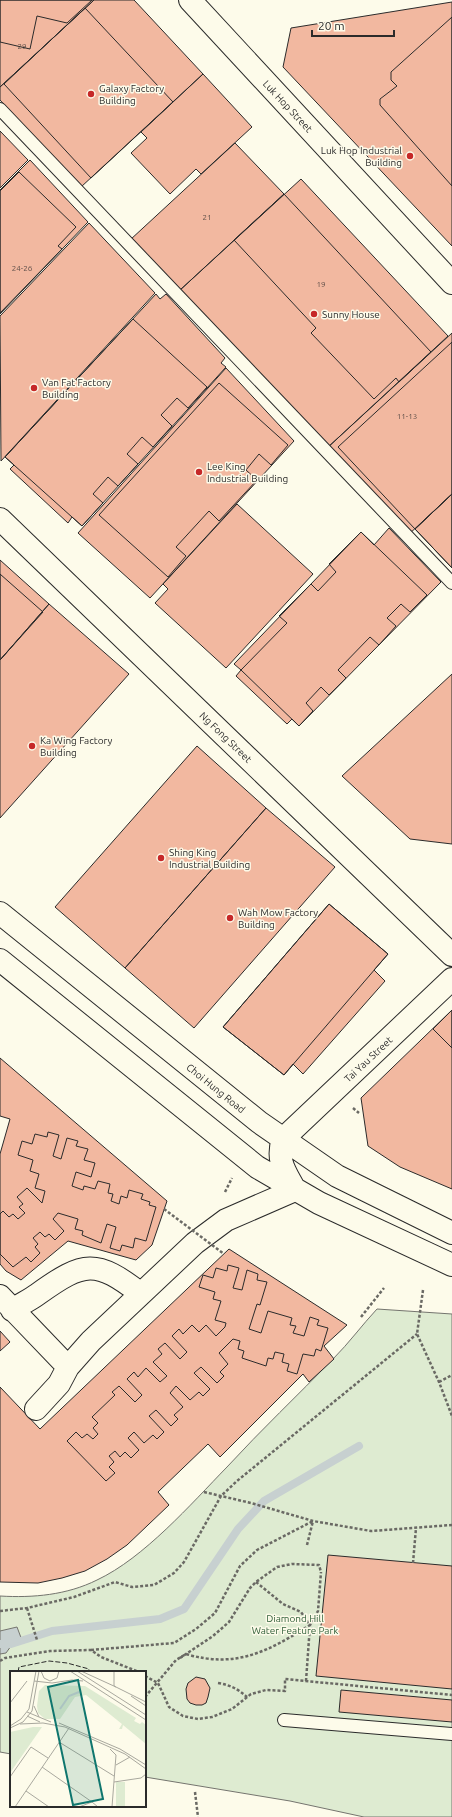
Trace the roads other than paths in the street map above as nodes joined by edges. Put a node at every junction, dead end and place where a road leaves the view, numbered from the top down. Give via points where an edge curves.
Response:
1 (190, 0) edge
2 (0, 109) edge
3 (452, 283) edge
4 (0, 519) edge
5 (452, 583) edge
6 (0, 914) edge
7 (452, 955) edge
8 (0, 960) edge
9 (452, 979) edge
10 (284, 1139) junction
11 (295, 1190) junction
12 (452, 1233) edge
13 (452, 1265) edge
14 (141, 1294) junction
15 (6, 1303) edge
16 (68, 1367) junction
17 (36, 1409) dead end
18 (284, 1720) dead end
19 (452, 1734) edge

1 - 3 street, Luk Hop Street
2 - 5 lane
4 - 7 street, Ng Fong Street
6 - 10 street, Choi Hung Road via 243,1110
8 - 11 street via 242,1156
9 - 10 street, Tai Yau Street
10 - 11 street via 280,1159
10 - 12 street, Choi Hung Road via 337,1176
11 - 13 street
11 - 14 street via 226,1220 195,1243
14 - 15 street via 106,1271 93,1268 81,1269
14 - 16 street via 105,1326
15 - 16 street
16 - 17 street via 59,1384
18 - 19 lane

